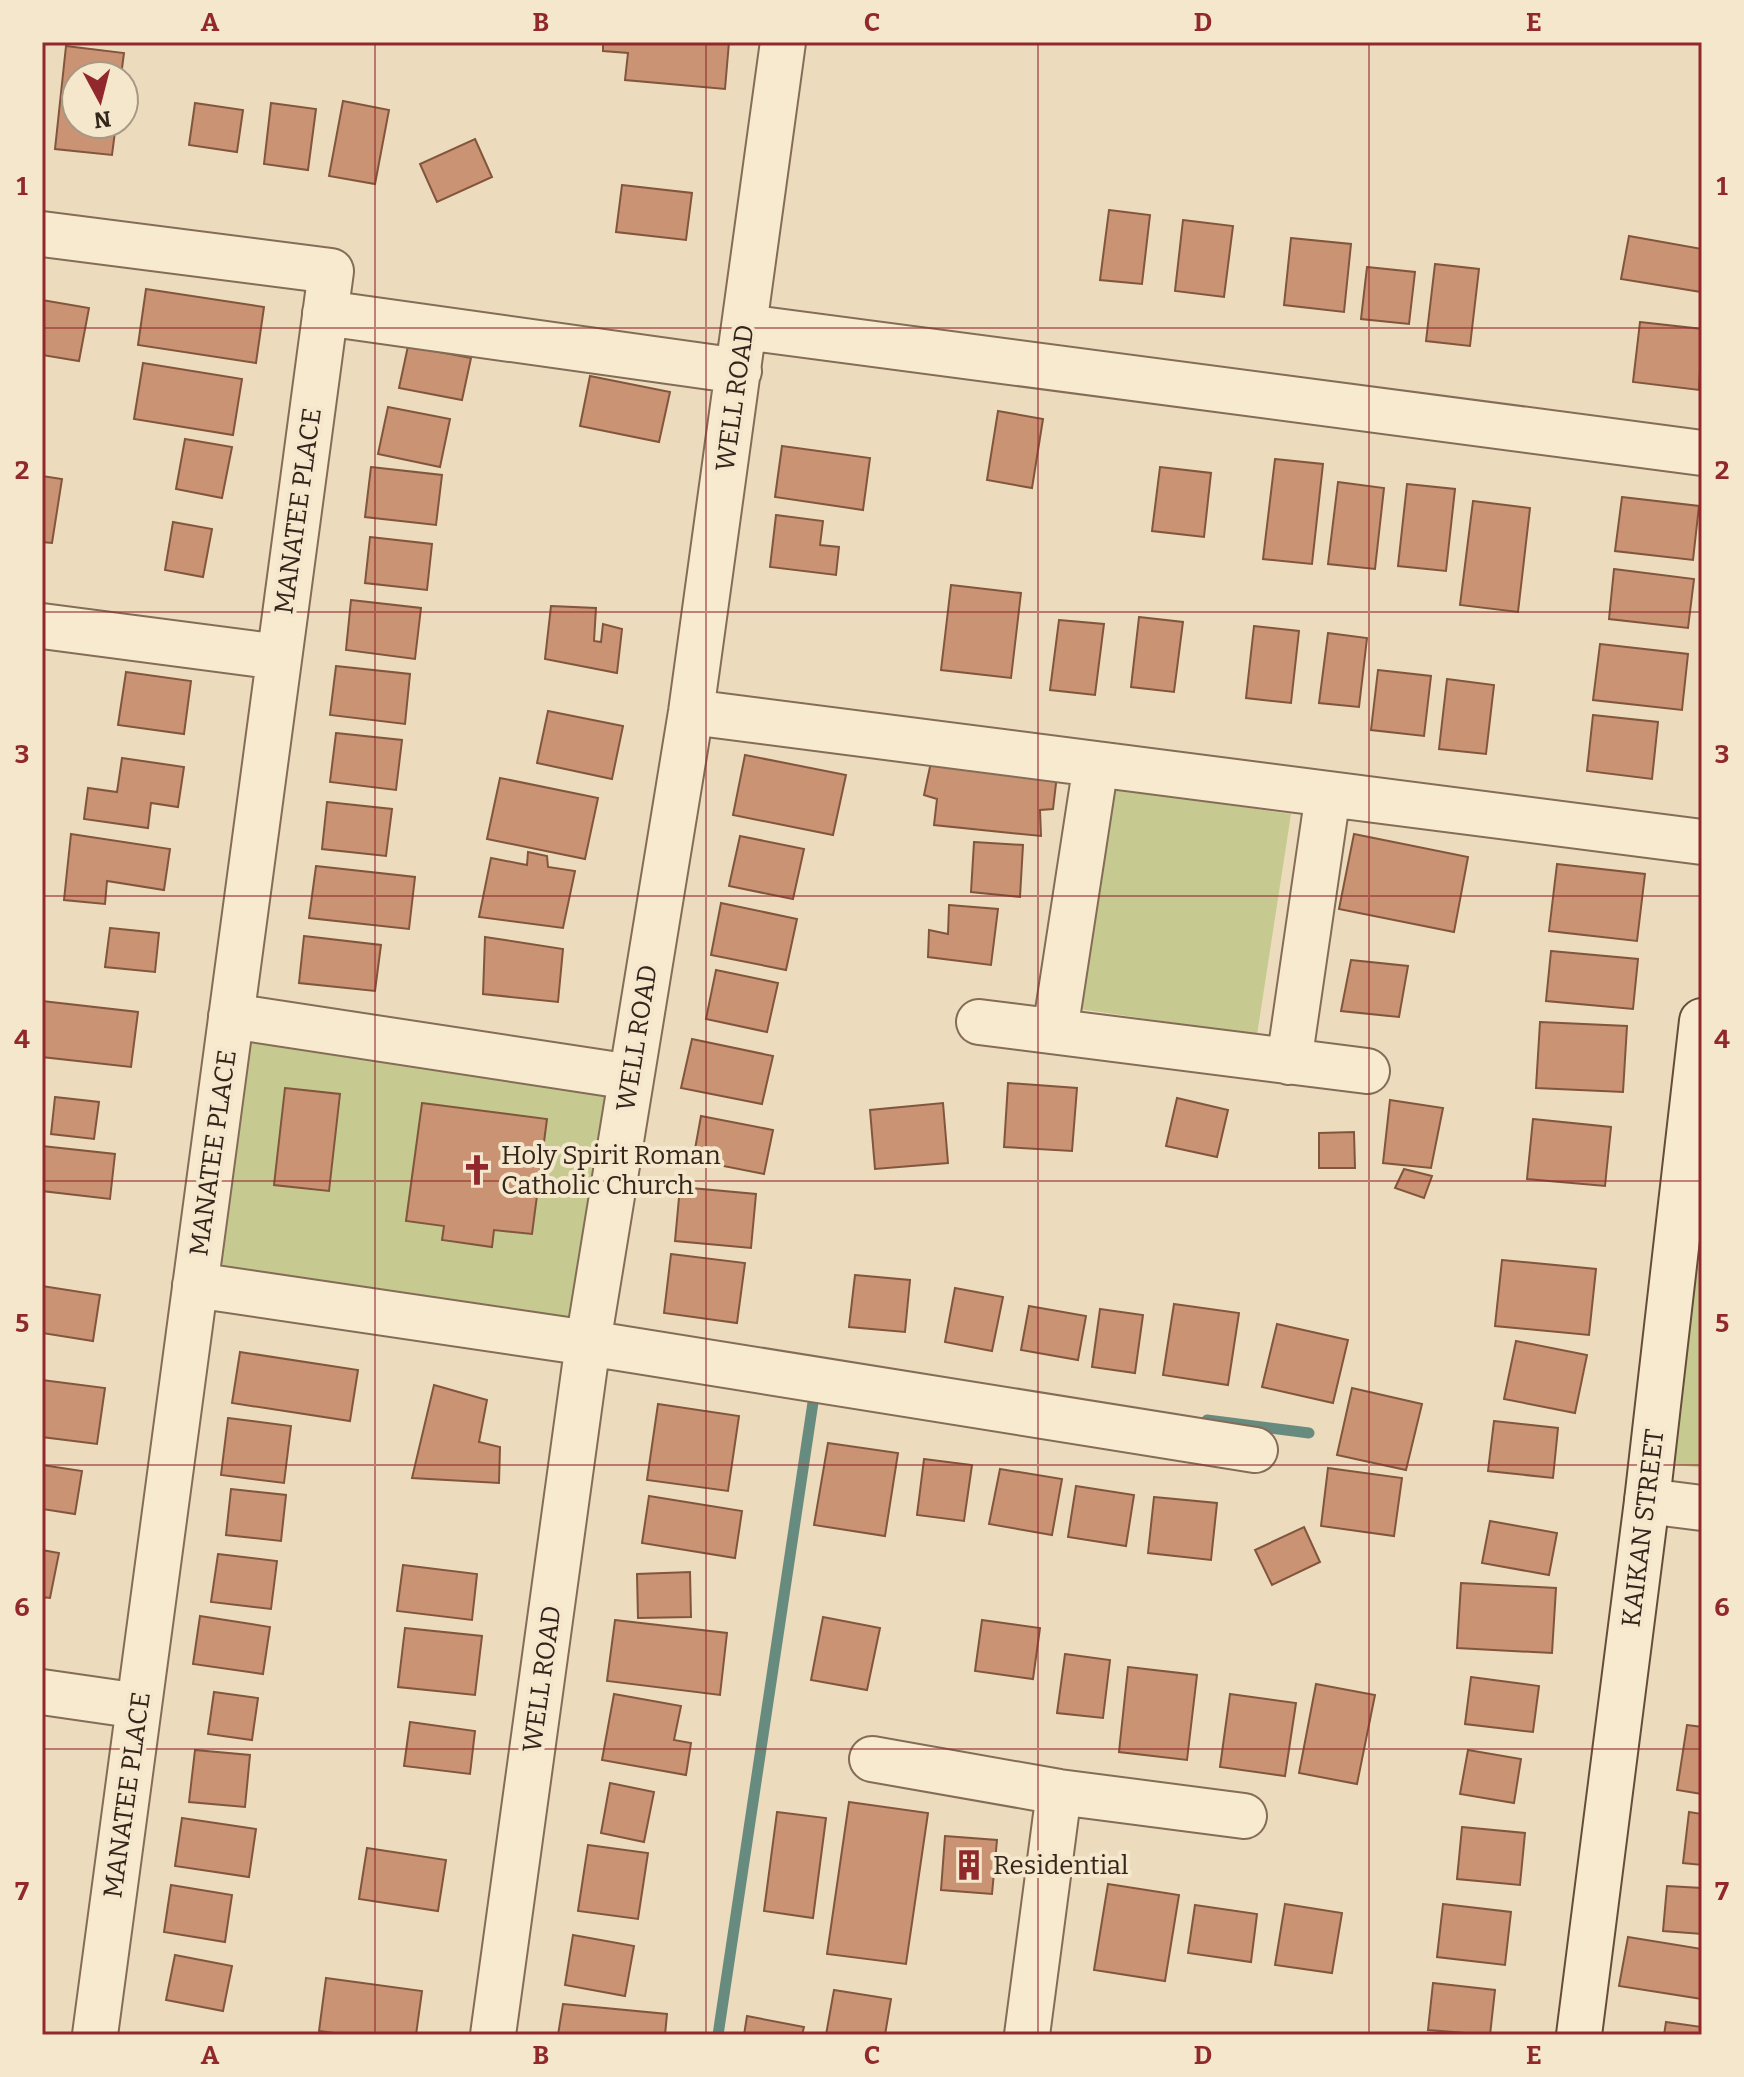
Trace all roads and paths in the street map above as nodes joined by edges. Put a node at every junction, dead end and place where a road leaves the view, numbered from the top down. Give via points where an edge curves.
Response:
1 (783, 42) edge
2 (42, 234) edge
3 (325, 313) junction
4 (745, 327) junction
5 (739, 371) junction
6 (1702, 453) edge
7 (42, 626) edge
8 (279, 657) junction
9 (691, 712) junction
10 (1096, 764) junction
11 (1328, 794) junction
12 (1702, 842) edge
13 (231, 1016) junction
14 (1702, 1021) edge
15 (979, 1022) dead end
16 (1055, 1031) junction
17 (1289, 1062) junction
18 (1367, 1071) dead end
19 (631, 1077) junction
20 (1690, 1245) edge
21 (195, 1285) junction
22 (588, 1343) junction
23 (1255, 1450) dead end
24 (1647, 1501) junction
25 (1702, 1508) edge
26 (42, 1692) edge
27 (139, 1706) junction
28 (872, 1759) dead end
29 (1059, 1792) junction
30 (1244, 1816) dead end
31 (95, 2035) edge
32 (493, 2035) edge
33 (1027, 2035) edge
34 (1579, 2035) edge

1 - 4 street, WELL ROAD
2 - 3 street, MANATEE PLACE via 331,271
3 - 5 street
3 - 8 street, MANATEE PLACE
4 - 5 street, WELL ROAD
4 - 6 street
5 - 9 street, WELL ROAD
7 - 8 street
8 - 13 street, MANATEE PLACE
9 - 10 street
9 - 19 street, WELL ROAD
10 - 11 street
10 - 16 street
11 - 12 street
11 - 17 street
13 - 19 street
13 - 21 street, MANATEE PLACE
14 - 20 street, KAIKAN STREET
15 - 16 street
16 - 17 street
17 - 18 street
19 - 22 street, WELL ROAD
20 - 24 street, KAIKAN STREET
21 - 22 street
21 - 27 street, MANATEE PLACE
22 - 23 street
22 - 32 street, WELL ROAD
24 - 25 street
24 - 34 street, KAIKAN STREET
26 - 27 street
27 - 31 street, MANATEE PLACE
28 - 29 street
29 - 30 street
29 - 33 street

